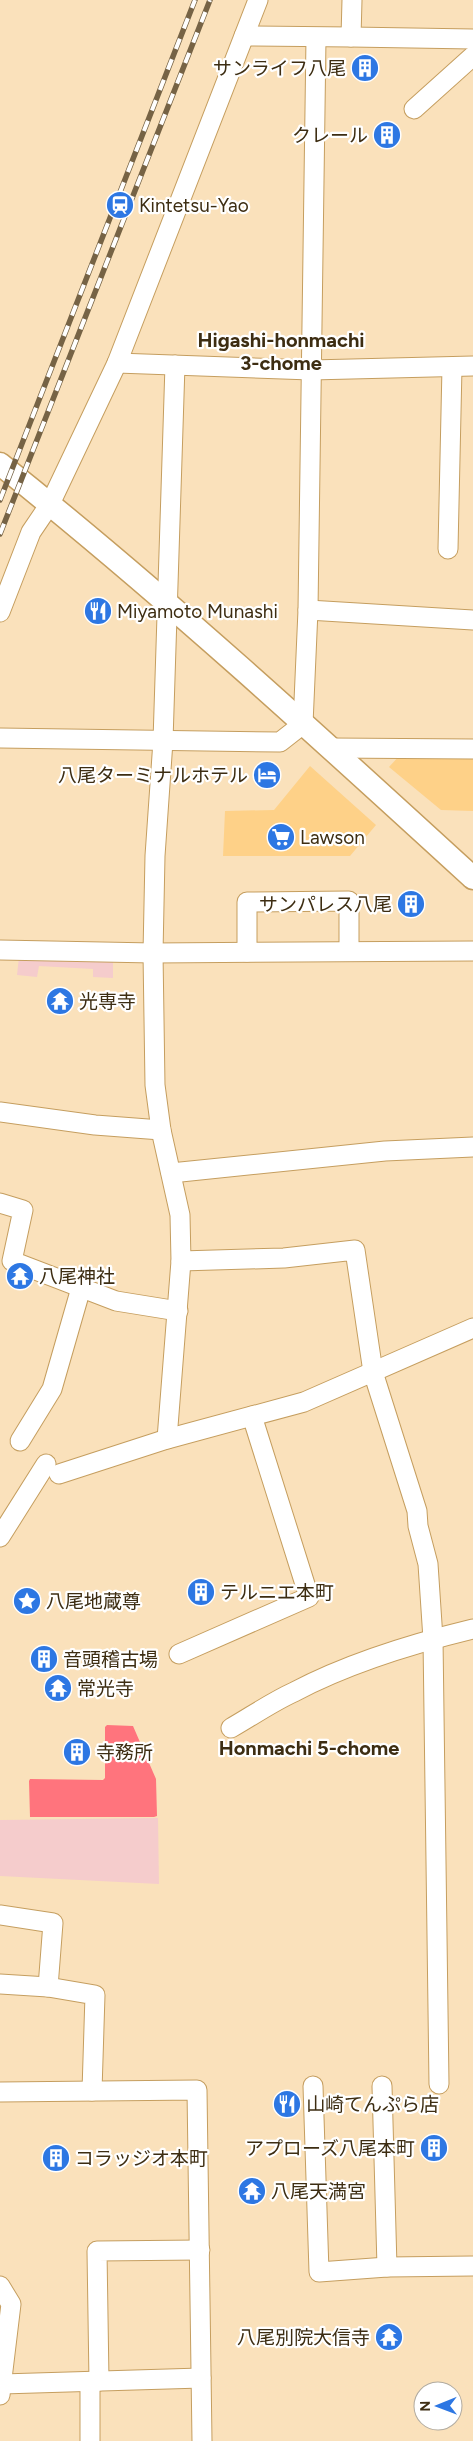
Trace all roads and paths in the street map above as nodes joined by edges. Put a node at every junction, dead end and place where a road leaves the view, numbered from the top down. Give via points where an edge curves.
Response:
1 (258, 0) edge
2 (352, 0) edge
3 (244, 36) junction
4 (351, 37) junction
5 (316, 38) junction
6 (473, 39) edge
7 (473, 56) edge
8 (414, 108) dead end
9 (117, 363) junction
10 (175, 365) junction
11 (452, 366) junction
12 (473, 366) edge
13 (311, 370) junction
14 (0, 464) edge
15 (50, 504) junction
16 (448, 549) dead end
17 (168, 604) junction
18 (308, 610) junction
19 (0, 612) edge
20 (473, 620) edge
21 (304, 724) junction
22 (0, 738) edge
23 (163, 741) junction
24 (331, 748) junction
25 (473, 749) edge
26 (473, 878) edge
27 (0, 950) edge
28 (349, 950) junction
29 (473, 950) edge
30 (248, 952) junction
31 (153, 953) junction
32 (0, 1112) edge
33 (161, 1130) junction
34 (473, 1147) edge
35 (171, 1173) junction
36 (0, 1203) edge
37 (181, 1261) junction
38 (81, 1288) junction
39 (178, 1311) junction
40 (473, 1328) edge
41 (372, 1372) junction
42 (252, 1416) junction
43 (168, 1439) junction
44 (20, 1441) dead end
45 (0, 1537) edge
46 (473, 1628) edge
47 (433, 1639) junction
48 (178, 1654) dead end
49 (231, 1728) dead end
50 (0, 1915) edge
51 (0, 1984) edge
52 (48, 1987) junction
53 (439, 2084) dead end
54 (313, 2086) dead end
55 (382, 2086) dead end
56 (92, 2091) junction
57 (0, 2092) edge
58 (200, 2250) junction
59 (473, 2266) edge
60 (387, 2267) junction
61 (0, 2286) edge
62 (201, 2378) junction
63 (1, 2380) edge
64 (95, 2381) junction
65 (90, 2441) edge
66 (202, 2441) edge

1 - 3 street
2 - 4 street
3 - 5 street
3 - 9 street
4 - 5 street
4 - 6 street
5 - 13 street
7 - 8 street
9 - 10 street
9 - 15 street
10 - 13 street
10 - 17 street
11 - 12 street
11 - 13 street
11 - 16 street
13 - 18 street
14 - 15 street
15 - 17 street
15 - 19 street via 31,532
17 - 21 street
17 - 23 street
18 - 20 street
18 - 21 street
21 - 23 street via 280,742
21 - 24 street
22 - 23 street
23 - 31 street
24 - 25 street
24 - 26 street
27 - 31 street
28 - 29 street
28 - 30 street
28 - 30 street via 349,901 247,902
30 - 31 street
31 - 33 street via 156,1085
32 - 33 street
33 - 35 street
34 - 35 street via 385,1150
35 - 37 street via 180,1214
36 - 38 street via 23,1210 12,1261
37 - 39 street
37 - 41 street via 284,1258 355,1250
38 - 39 street via 116,1301
38 - 44 street via 52,1389
39 - 43 street
40 - 41 street
41 - 42 street via 304,1402
41 - 47 street via 417,1512 428,1564
42 - 43 street
42 - 48 street via 309,1597
43 - 45 street via 52,1469
46 - 47 street
47 - 49 street via 321,1679
47 - 53 street
50 - 52 street via 53,1923
51 - 52 street
52 - 56 street via 94,1995
54 - 60 street via 319,2272
55 - 60 street
56 - 57 street
56 - 58 street via 197,2090
58 - 62 street
58 - 64 street via 97,2252
59 - 60 street
61 - 63 street via 12,2304
62 - 64 street
62 - 66 street
63 - 64 street
64 - 65 street

